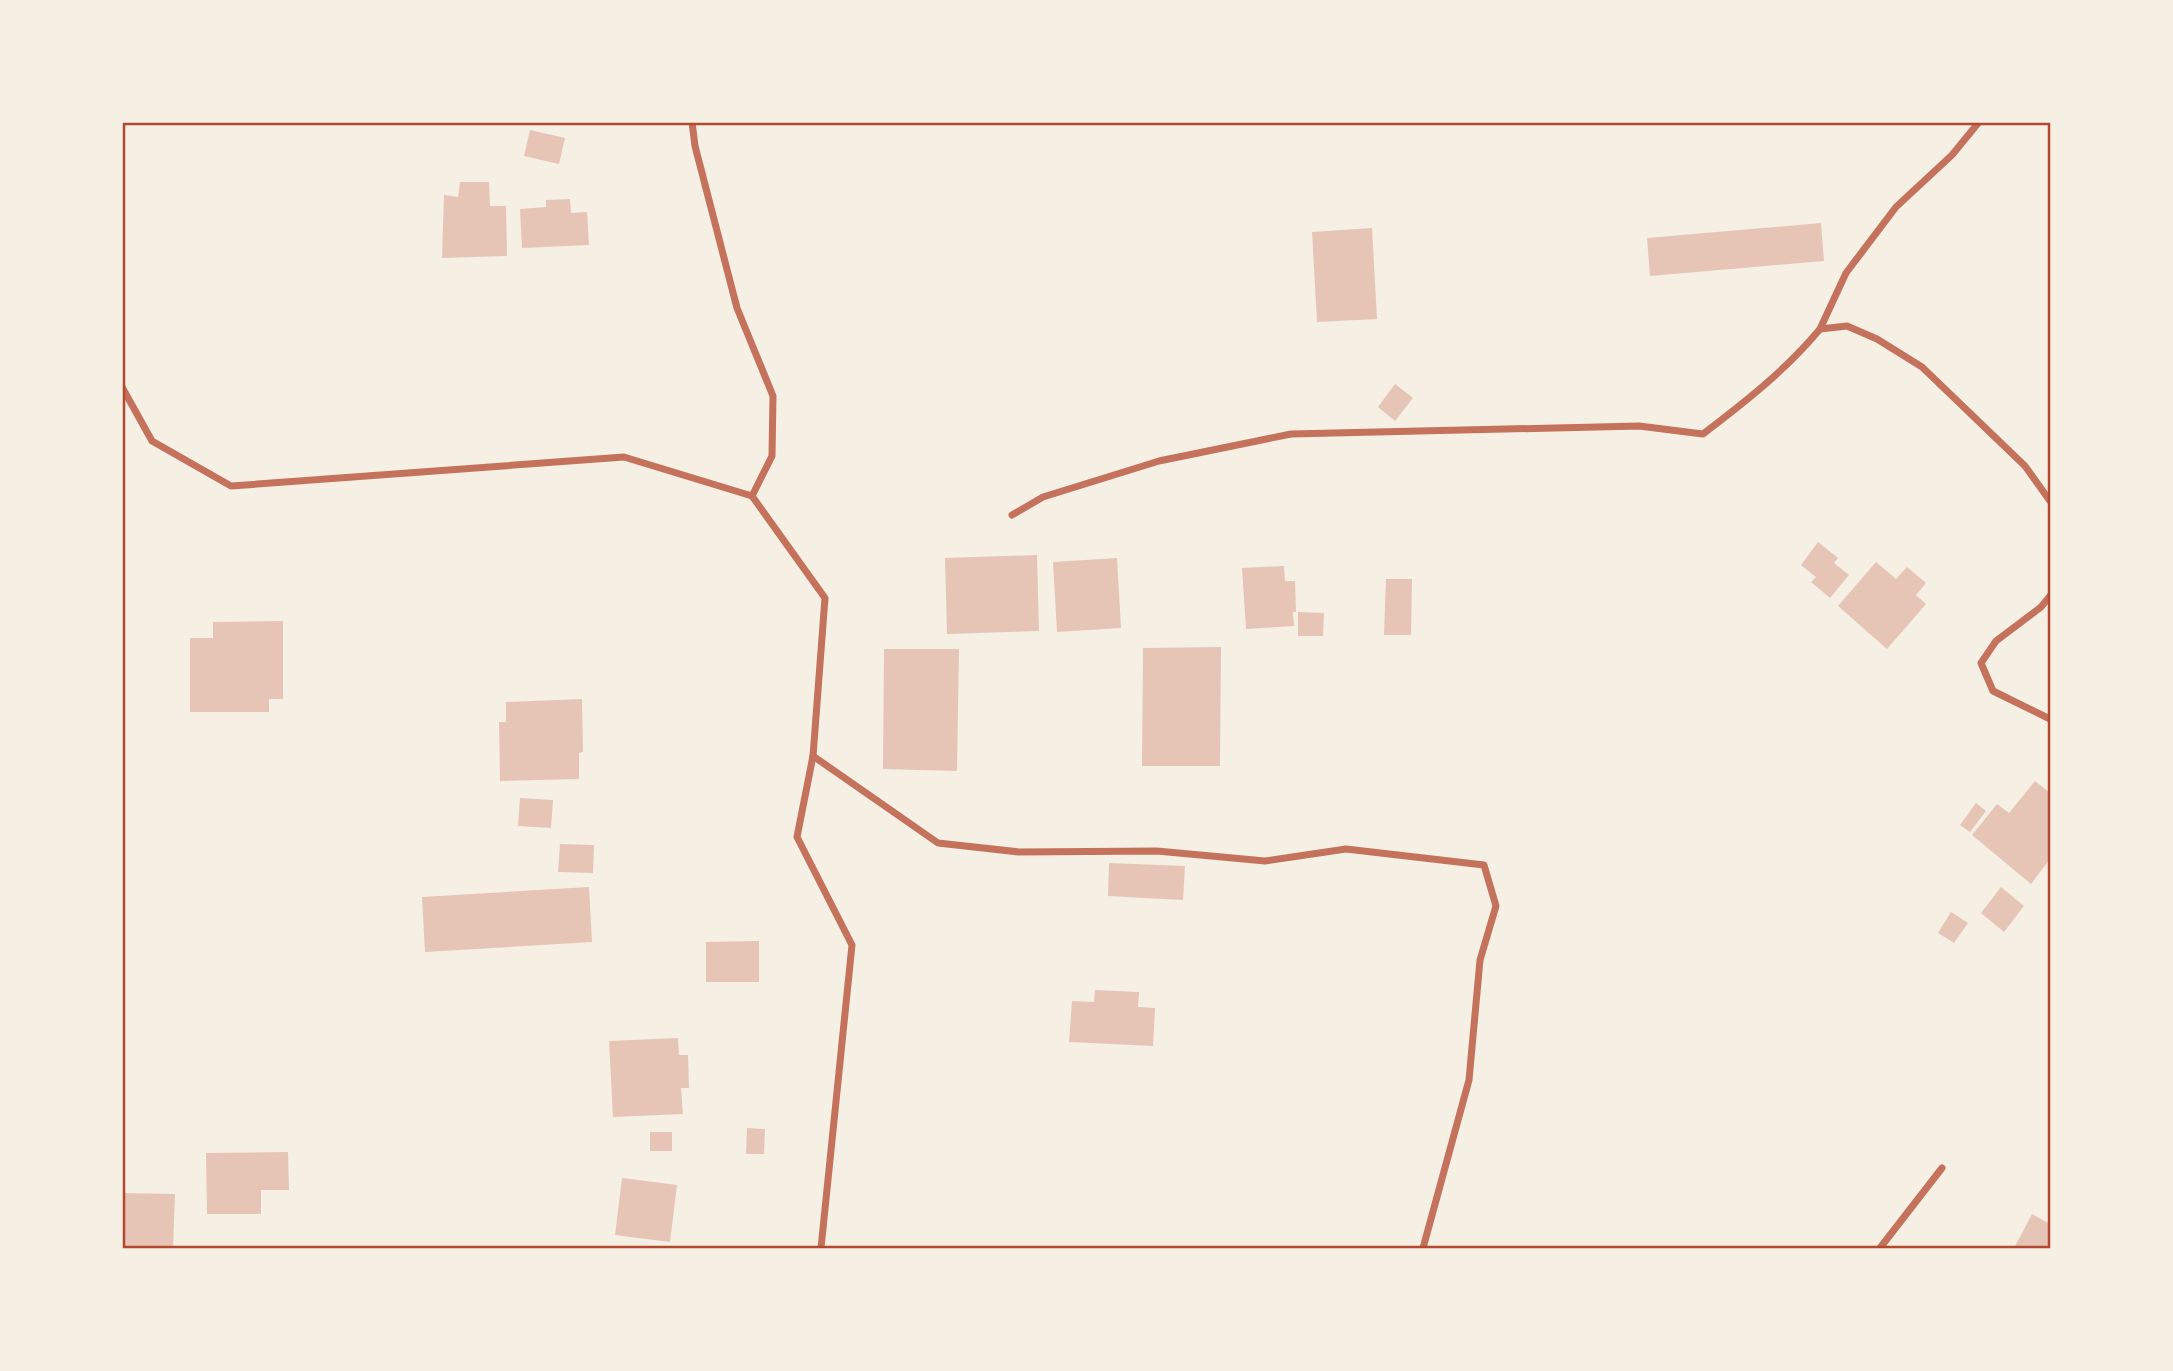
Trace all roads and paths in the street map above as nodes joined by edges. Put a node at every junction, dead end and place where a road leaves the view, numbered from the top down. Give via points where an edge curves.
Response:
1 (692, 122) edge
2 (1979, 122) edge
3 (1819, 329) junction
4 (122, 387) edge
5 (752, 496) junction
6 (2050, 500) edge
7 (1012, 515) dead end
8 (2050, 596) edge
9 (2050, 719) edge
10 (813, 756) junction
11 (1942, 1168) dead end
12 (821, 1248) edge
13 (1423, 1248) edge
14 (1880, 1248) edge

1 - 5 street via 737,308 773,396 772,456
2 - 3 street via 1952,155 1896,207 1846,273
3 - 6 street via 1847,326 1922,367 2025,466
3 - 7 street via 1749,399 1703,434 1639,426 1291,434 1159,461 1043,498
4 - 5 street via 152,441 231,486 624,457
5 - 10 street via 825,598
8 - 9 street via 1996,641 1981,663 1993,691
10 - 12 street via 797,837 852,945
10 - 13 street via 938,843 1019,852 1157,851 1265,861 1346,849 1483,865 1496,906 1480,960 1469,1080
11 - 14 street

